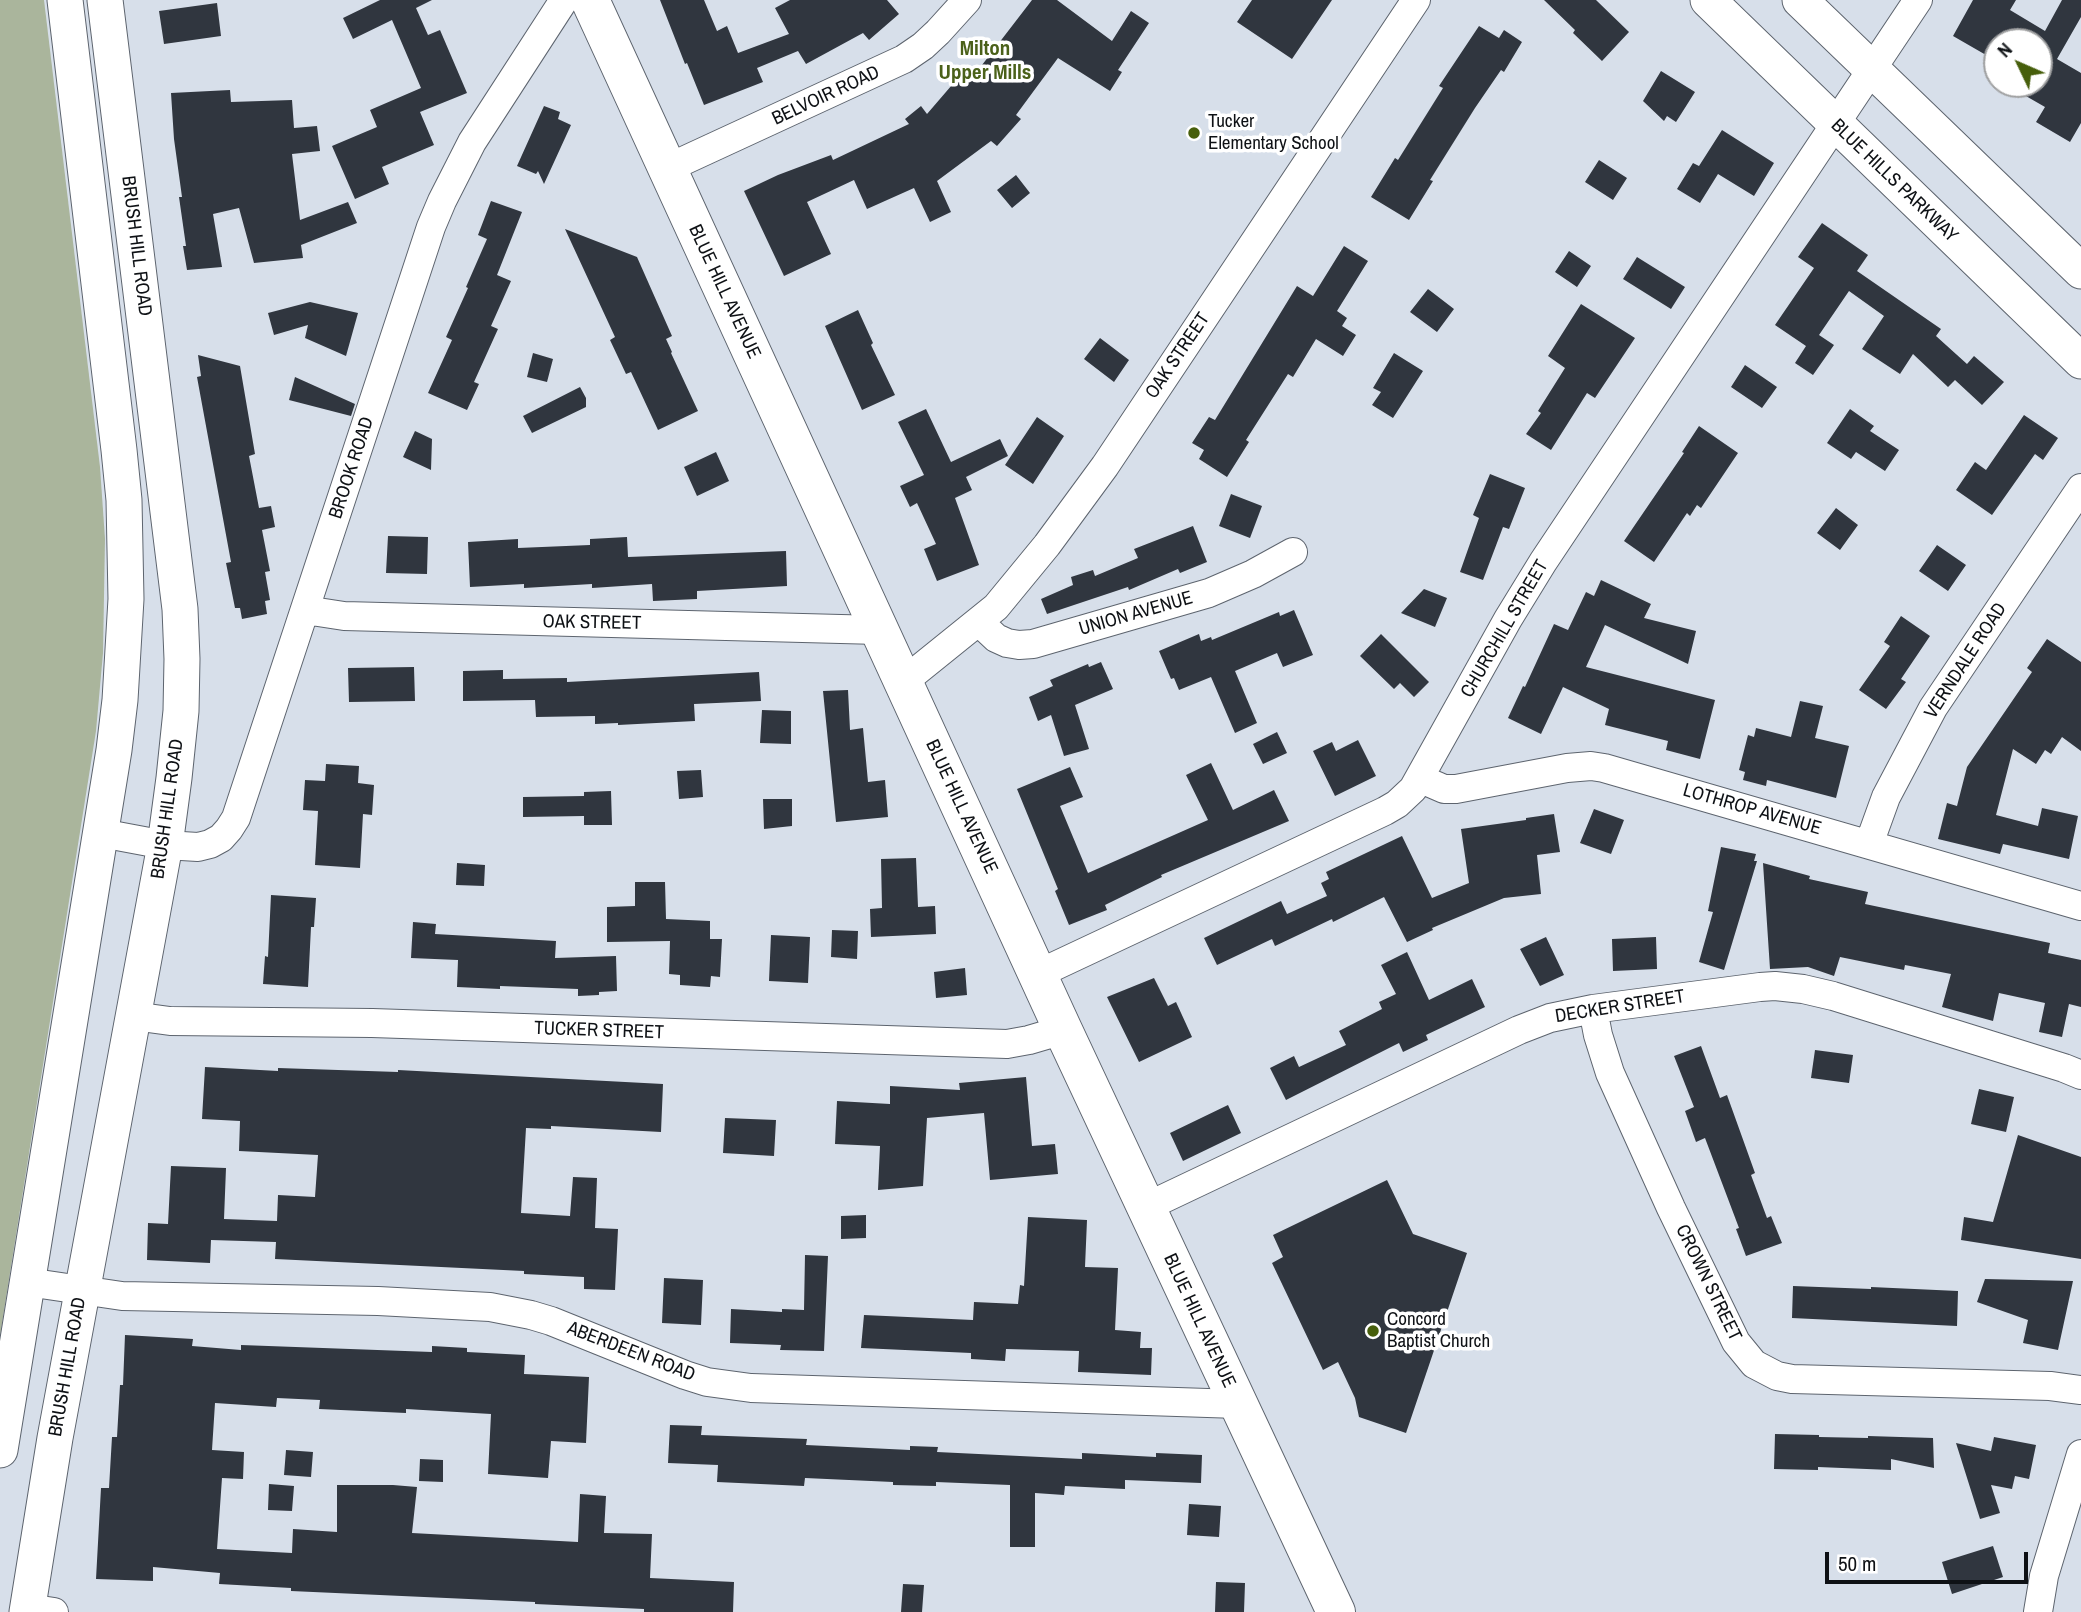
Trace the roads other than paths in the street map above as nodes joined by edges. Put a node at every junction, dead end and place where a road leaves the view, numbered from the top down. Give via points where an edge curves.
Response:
1 (65, 0) edge
2 (105, 0) edge
3 (564, 0) edge
4 (590, 0) edge
5 (967, 0) edge
6 (1416, 0) edge
7 (1708, 0) edge
8 (1800, 0) edge
9 (1918, 0) edge
10 (1872, 69) junction
11 (1836, 124) junction
12 (668, 168) junction
13 (2081, 271) edge
14 (2081, 361) edge
15 (2081, 488) edge
16 (1293, 552) dead end
17 (305, 610) junction
18 (979, 622) junction
19 (879, 630) junction
20 (903, 682) junction
21 (1421, 779) junction
22 (100, 833) junction
23 (1869, 844) junction
24 (165, 845) junction
25 (2081, 906) edge
26 (1038, 974) junction
27 (1593, 1009) junction
28 (133, 1016) junction
29 (1063, 1030) junction
30 (2081, 1075) edge
31 (1146, 1207) junction
32 (27, 1282) junction
33 (82, 1291) junction
34 (2081, 1390) edge
35 (1238, 1404) junction
36 (0, 1450) edge
37 (2081, 1454) edge
38 (36, 1611) edge
39 (1336, 1612) edge
40 (2038, 1612) edge

1 - 22 main road via 124,499 126,599 121,688
2 - 24 main road, BRUSH HILL ROAD via 180,609 181,711
3 - 17 street, BROOK ROAD via 472,142 442,201
4 - 12 highway, BLUE HILL AVENUE
5 - 12 street, BELVOIR ROAD via 938,32 904,59
6 - 18 street, OAK STREET via 1105,466 1030,567
7 - 11 main road, BLUE HILLS PARKWAY
8 - 10 main road
9 - 10 street, CHURCHILL STREET
10 - 11 street, CHURCHILL STREET
10 - 13 main road
11 - 14 main road, BLUE HILLS PARKWAY
11 - 21 street, CHURCHILL STREET via 1537,571
12 - 19 highway, BLUE HILL AVENUE
15 - 23 street, VERNDALE ROAD via 1933,708 1886,797
16 - 18 street, UNION AVENUE via 1209,593 1033,644 1007,643
17 - 19 street, OAK STREET via 344,617
17 - 24 street, BROOK ROAD via 241,806 229,830 198,847
18 - 20 street, OAK STREET
19 - 20 highway, BLUE HILL AVENUE
20 - 26 highway, BLUE HILL AVENUE
21 - 23 street, LOTHROP AVENUE via 1455,789 1591,766
21 - 26 street, CHURCHILL STREET via 1385,811
22 - 24 street, BROOK ROAD
22 - 32 main road
23 - 25 street, LOTHROP AVENUE
24 - 28 main road, BRUSH HILL ROAD
26 - 29 highway, BLUE HILL AVENUE
27 - 30 street, DECKER STREET via 1760,988 1796,988
27 - 31 street, DECKER STREET via 1519,1030
27 - 34 street, CROWN STREET via 1610,1073 1671,1208 1736,1342 1754,1364 1792,1379 2050,1385
28 - 29 street, TUCKER STREET via 170,1021 372,1023 1007,1044
28 - 33 main road, BRUSH HILL ROAD
29 - 31 highway, BLUE HILL AVENUE
31 - 35 highway, BLUE HILL AVENUE
32 - 33 street, ABERDEEN ROAD
32 - 36 main road
33 - 35 street, ABERDEEN ROAD via 490,1307 551,1321 685,1376 751,1388
33 - 38 main road, BRUSH HILL ROAD via 55,1437
35 - 39 highway, BLUE HILL AVENUE
37 - 40 street via 2044,1576

